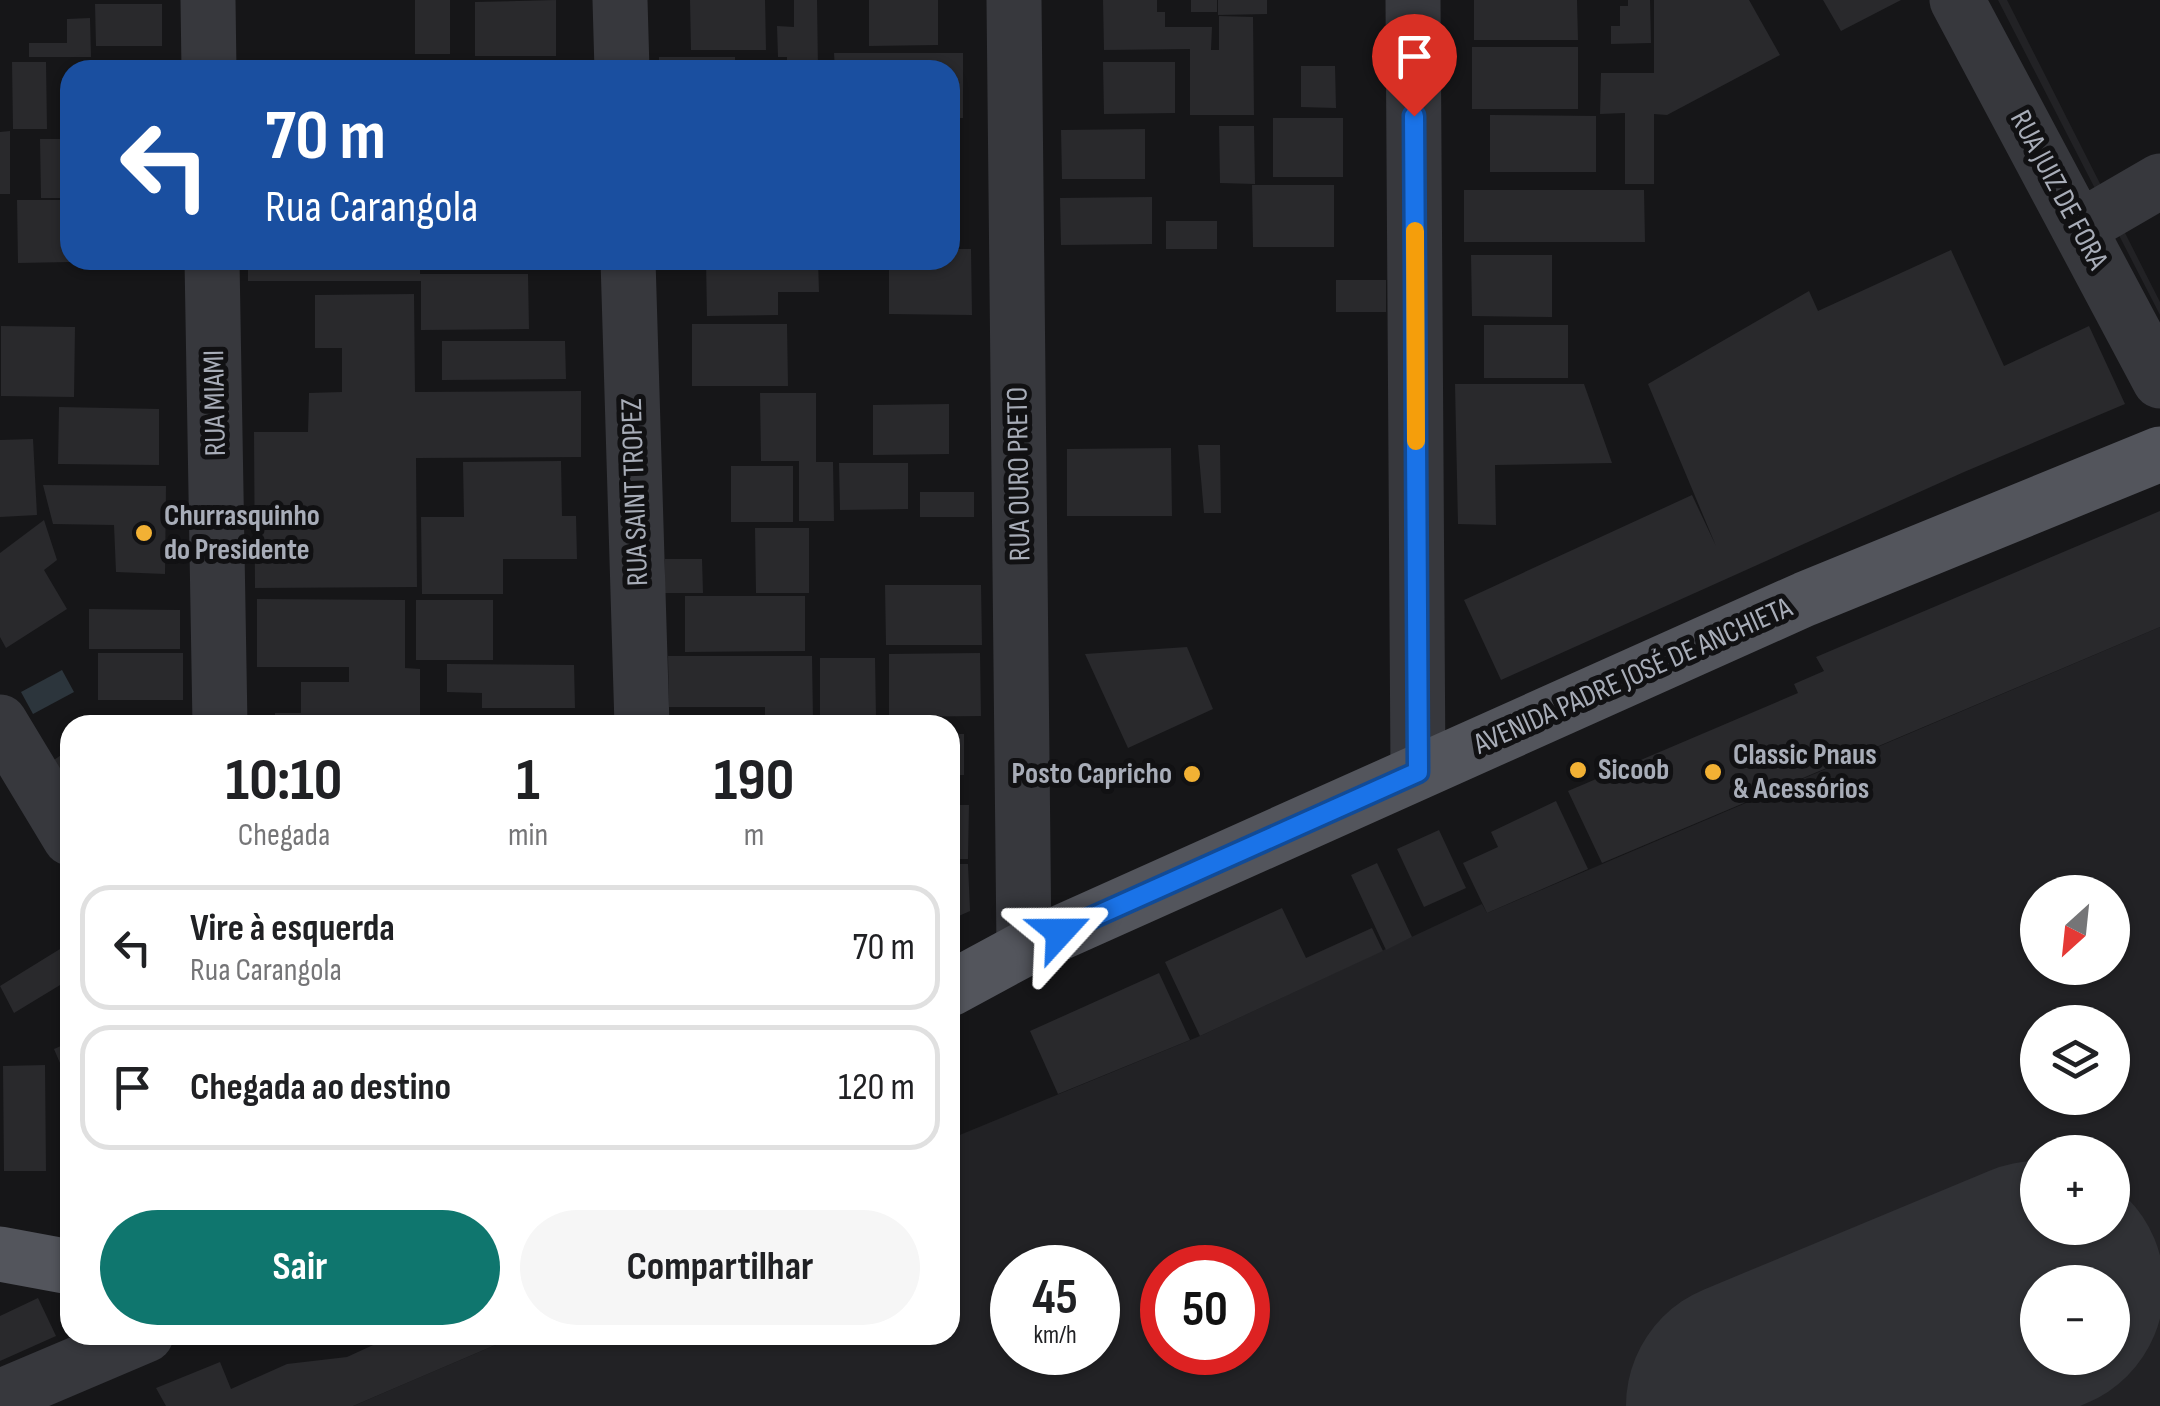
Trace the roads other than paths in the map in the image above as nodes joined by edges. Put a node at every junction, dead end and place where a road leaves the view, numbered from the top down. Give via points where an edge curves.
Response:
1 (208, 0) edge
2 (620, 0) edge
3 (1014, 0) edge
4 (1414, 0) edge
5 (1957, 0) edge
6 (210, 60) edge
7 (622, 60) edge
8 (2160, 181) edge
9 (2079, 228) junction
10 (212, 270) edge
11 (628, 270) edge
12 (2160, 381) edge
13 (2160, 454) edge
14 (220, 715) edge
15 (642, 715) edge
16 (0, 722) edge
17 (1418, 772) junction
18 (60, 821) edge
19 (1024, 949) junction
20 (960, 984) edge
21 (0, 1254) edge
22 (60, 1264) edge
23 (122, 1345) edge
24 (0, 1397) edge

1 - 6 street
2 - 7 street
3 - 19 street, RUA OURO PRETO
4 - 17 street
5 - 9 street, RUA JUIZ DE FORA
8 - 9 street
9 - 12 street, RUA JUIZ DE FORA
10 - 14 street, RUA MIAMI
11 - 15 street, RUA SAINT TROPEZ
13 - 17 main road, AVENIDA PADRE JOSÉ DE ANCHIETA via 1805,599
16 - 18 street
17 - 19 main road, AVENIDA PADRE JOSÉ DE ANCHIETA
19 - 20 main road, AVENIDA PADRE JOSÉ DE ANCHIETA
21 - 22 main road
23 - 24 street

